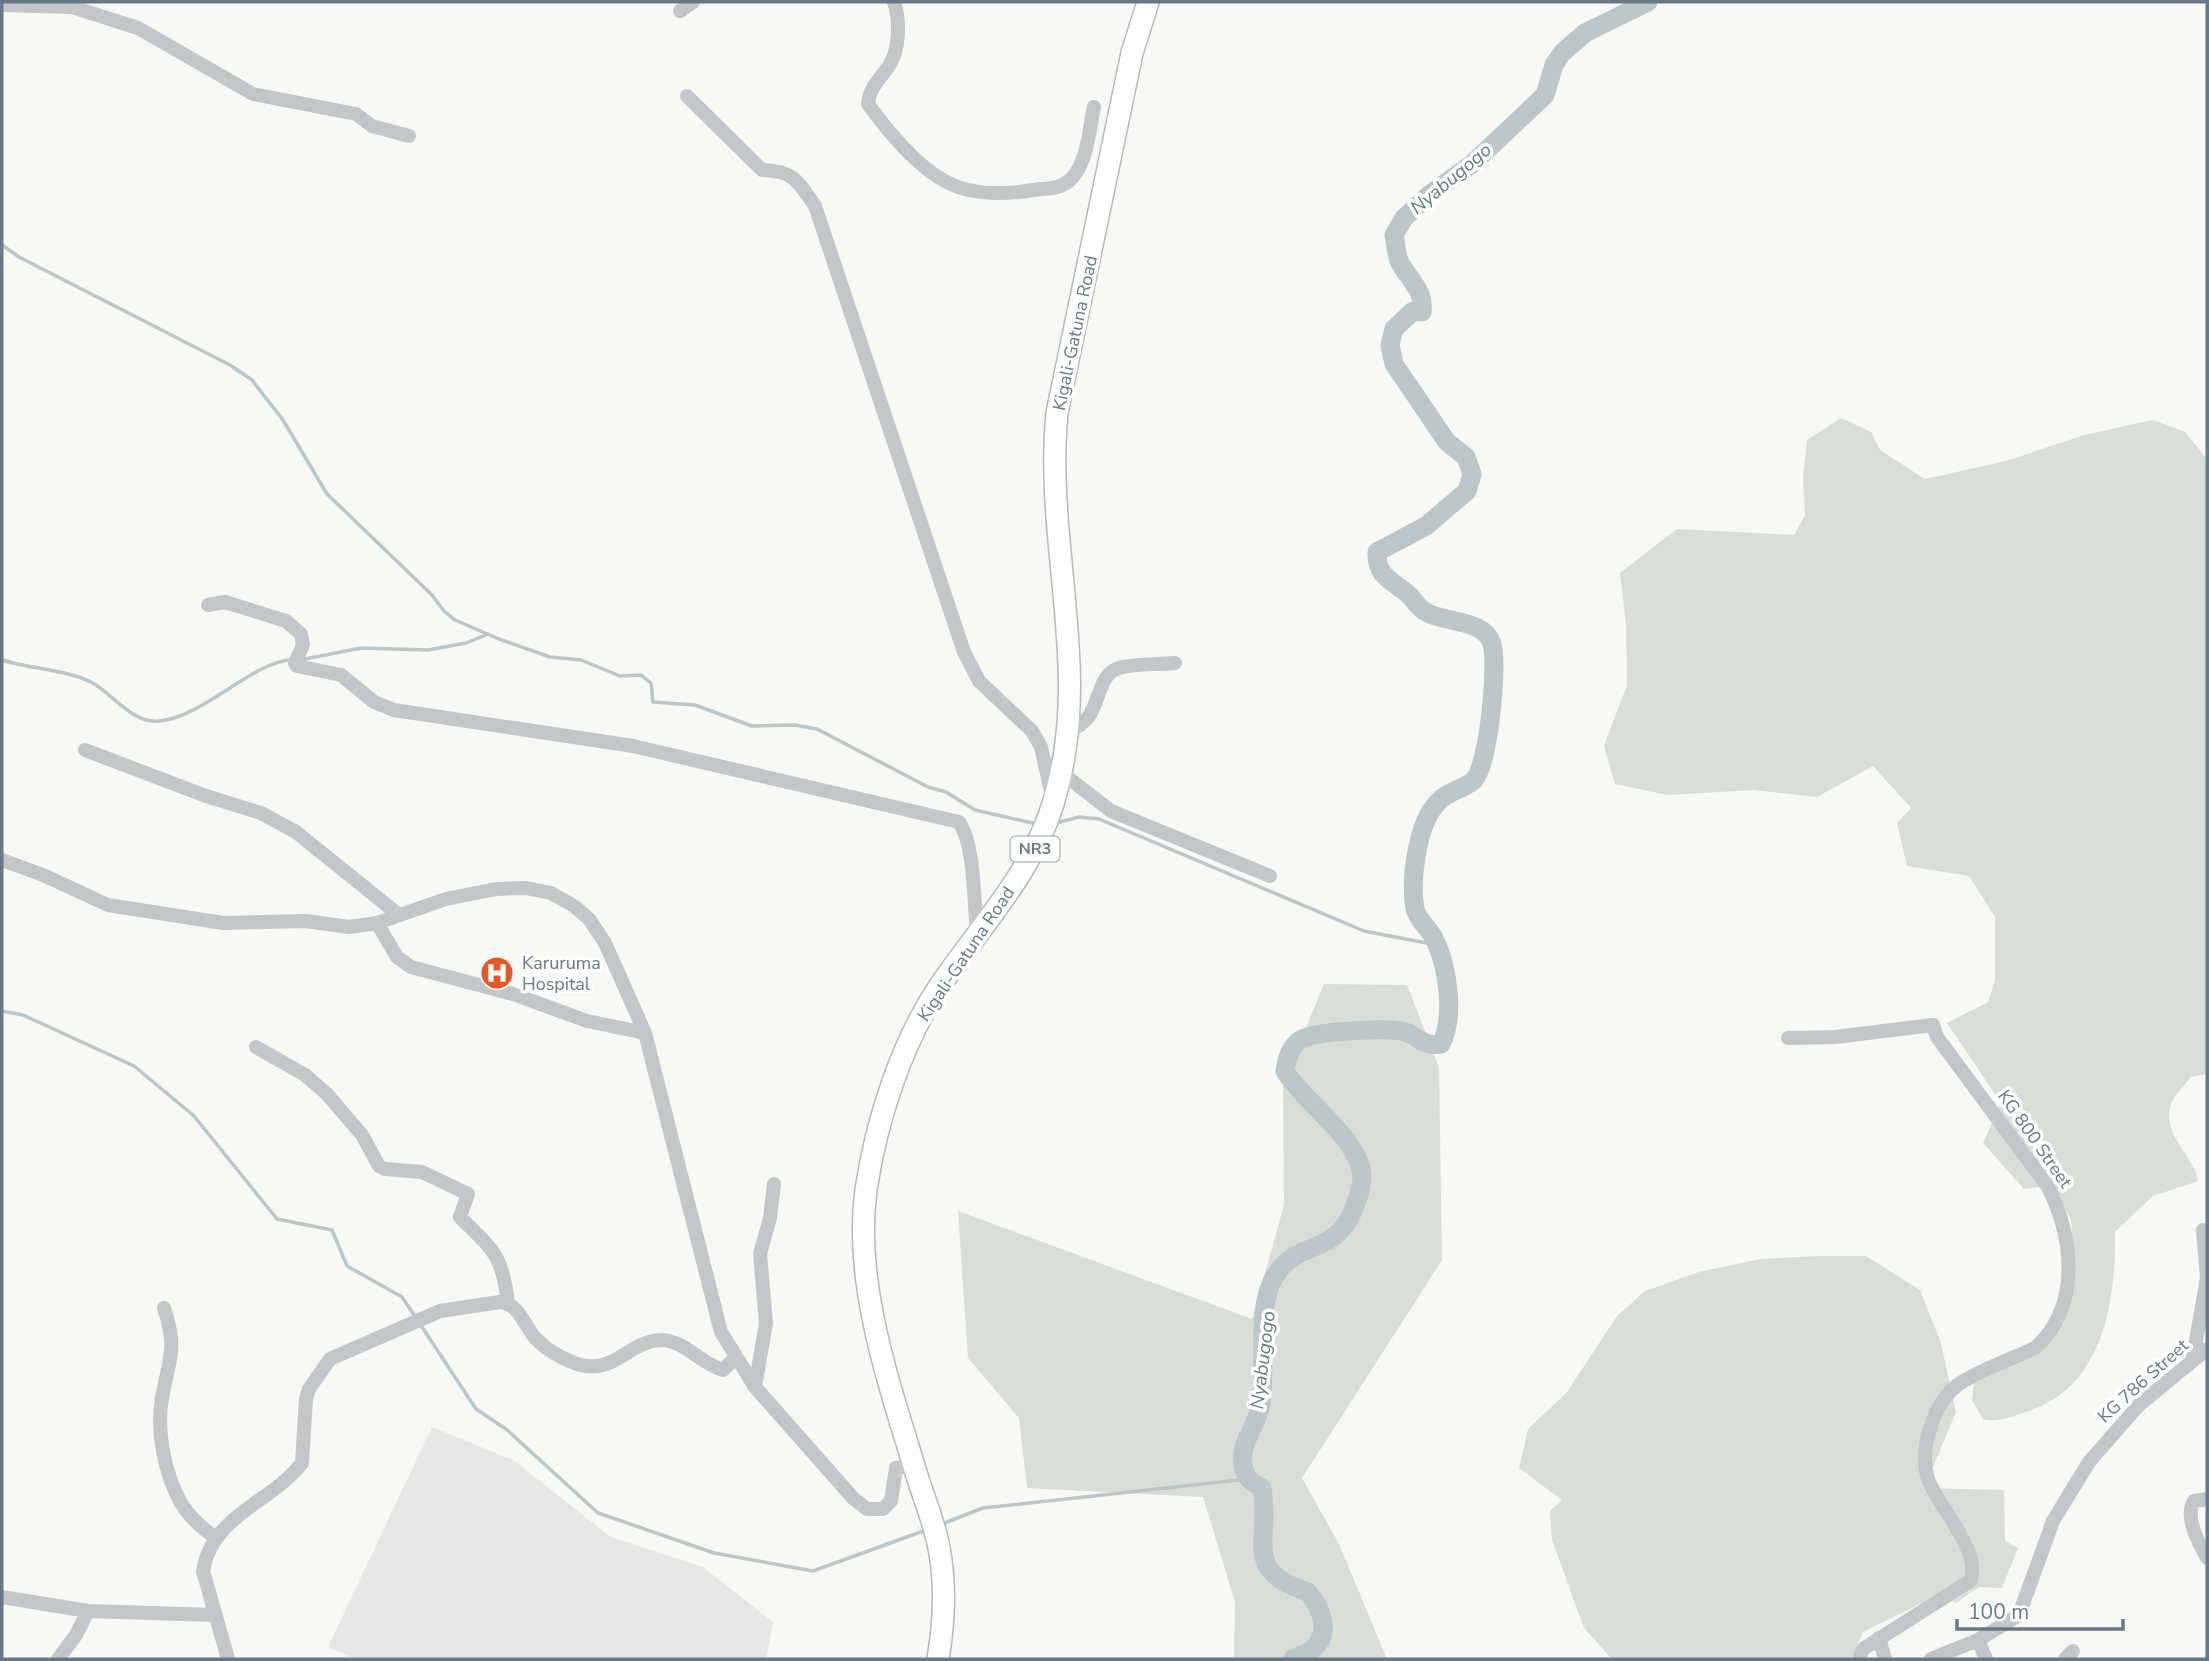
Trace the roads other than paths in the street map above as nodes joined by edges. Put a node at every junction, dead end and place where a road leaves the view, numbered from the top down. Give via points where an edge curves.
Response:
1 (693, 2) edge
2 (894, 2) edge
3 (1148, 2) edge
4 (2, 5) edge
5 (680, 11) dead end
6 (687, 96) dead end
7 (1094, 107) dead end
8 (410, 136) dead end
9 (208, 605) dead end
10 (1175, 663) dead end
11 (1069, 730) junction
12 (85, 750) dead end
13 (1062, 773) junction
14 (1053, 804) junction
15 (2, 860) edge
16 (1269, 876) dead end
17 (399, 915) junction
18 (377, 923) junction
19 (977, 933) junction
20 (645, 1033) junction
21 (1788, 1038) dead end
22 (256, 1047) dead end
23 (774, 1184) dead end
24 (2203, 1230) dead end
25 (508, 1303) junction
26 (164, 1308) dead end
27 (2207, 1349) edge
28 (736, 1357) junction
29 (2193, 1358) junction
30 (755, 1387) junction
31 (915, 1466) junction
32 (2207, 1499) edge
33 (215, 1538) junction
34 (2207, 1558) edge
35 (2, 1597) edge
36 (88, 1611) junction
37 (214, 1615) junction
38 (1878, 1638) junction
39 (1978, 1640) junction
40 (58, 1659) edge
41 (228, 1659) edge
42 (938, 1659) edge
43 (1859, 1659) edge
44 (1885, 1659) edge
45 (1931, 1659) edge
46 (1986, 1659) edge

1 - 5 street
2 - 7 street via 899,20 891,63 869,93 868,104 918,160 957,187 1021,192 1053,190 1071,180 1082,165
3 - 11 highway, Kigali-Gatuna Road / NR3 via 1132,53 1057,413 1053,460 1057,545 1070,647
4 - 8 street via 72,7 138,28 253,94 345,111 372,126
6 - 14 street via 762,170 794,176 815,206 964,652 979,681 1032,731 1041,747
9 - 19 street via 225,602 286,621 301,634 297,666 341,675 383,707 633,746 959,822 968,850
10 - 11 street via 1118,668 1109,673 1089,719
11 - 13 highway, Kigali-Gatuna Road / NR3
12 - 17 street via 261,813 296,832
13 - 14 highway, Kigali-Gatuna Road / NR3
13 - 16 street via 1111,811
14 - 19 highway, Kigali-Gatuna Road / NR3 via 1037,847
15 - 18 street via 129,910 223,923 275,920 349,927
17 - 18 street
17 - 20 street via 496,889 526,887 551,892 589,919 605,943
18 - 20 street via 397,957 411,967 513,994 587,1021
19 - 31 highway, Kigali-Gatuna Road / NR3 via 922,1015 893,1085 866,1191 871,1307
20 - 28 street via 721,1332
21 - 38 street, KG 800 Street via 1933,1026 1937,1038 2048,1187 2061,1213 2069,1248 2064,1303 2044,1340 1962,1382 1943,1401 1930,1427 1928,1478 1970,1557 1974,1572 1970,1581
22 - 25 street via 305,1074 327,1094 362,1135 379,1166 422,1172 468,1194 460,1217 498,1258
23 - 30 street via 760,1254 766,1322
24 - 29 street via 2207,1278
25 - 28 street via 554,1354 595,1368 660,1340 672,1341 723,1370
25 - 33 street via 440,1311 330,1359 306,1399 302,1463
26 - 33 street via 172,1333 172,1357 160,1421 169,1474 181,1504
27 - 29 street, KG 786 Street
28 - 30 street
29 - 39 street, KG 786 Street via 2139,1405 2089,1462 2053,1521 2032,1571 2025,1605 2010,1622
30 - 31 street via 867,1509 883,1509 891,1501 896,1468
31 - 42 highway, Kigali-Gatuna Road / NR3 via 939,1547 943,1586
32 - 34 street via 2193,1501 2190,1512
33 - 37 street via 203,1571
35 - 36 street
36 - 37 street
36 - 40 street
37 - 41 street
38 - 43 street, KG 800 Street via 1863,1648
38 - 44 street
39 - 45 street, KG 786 Street
39 - 46 street

